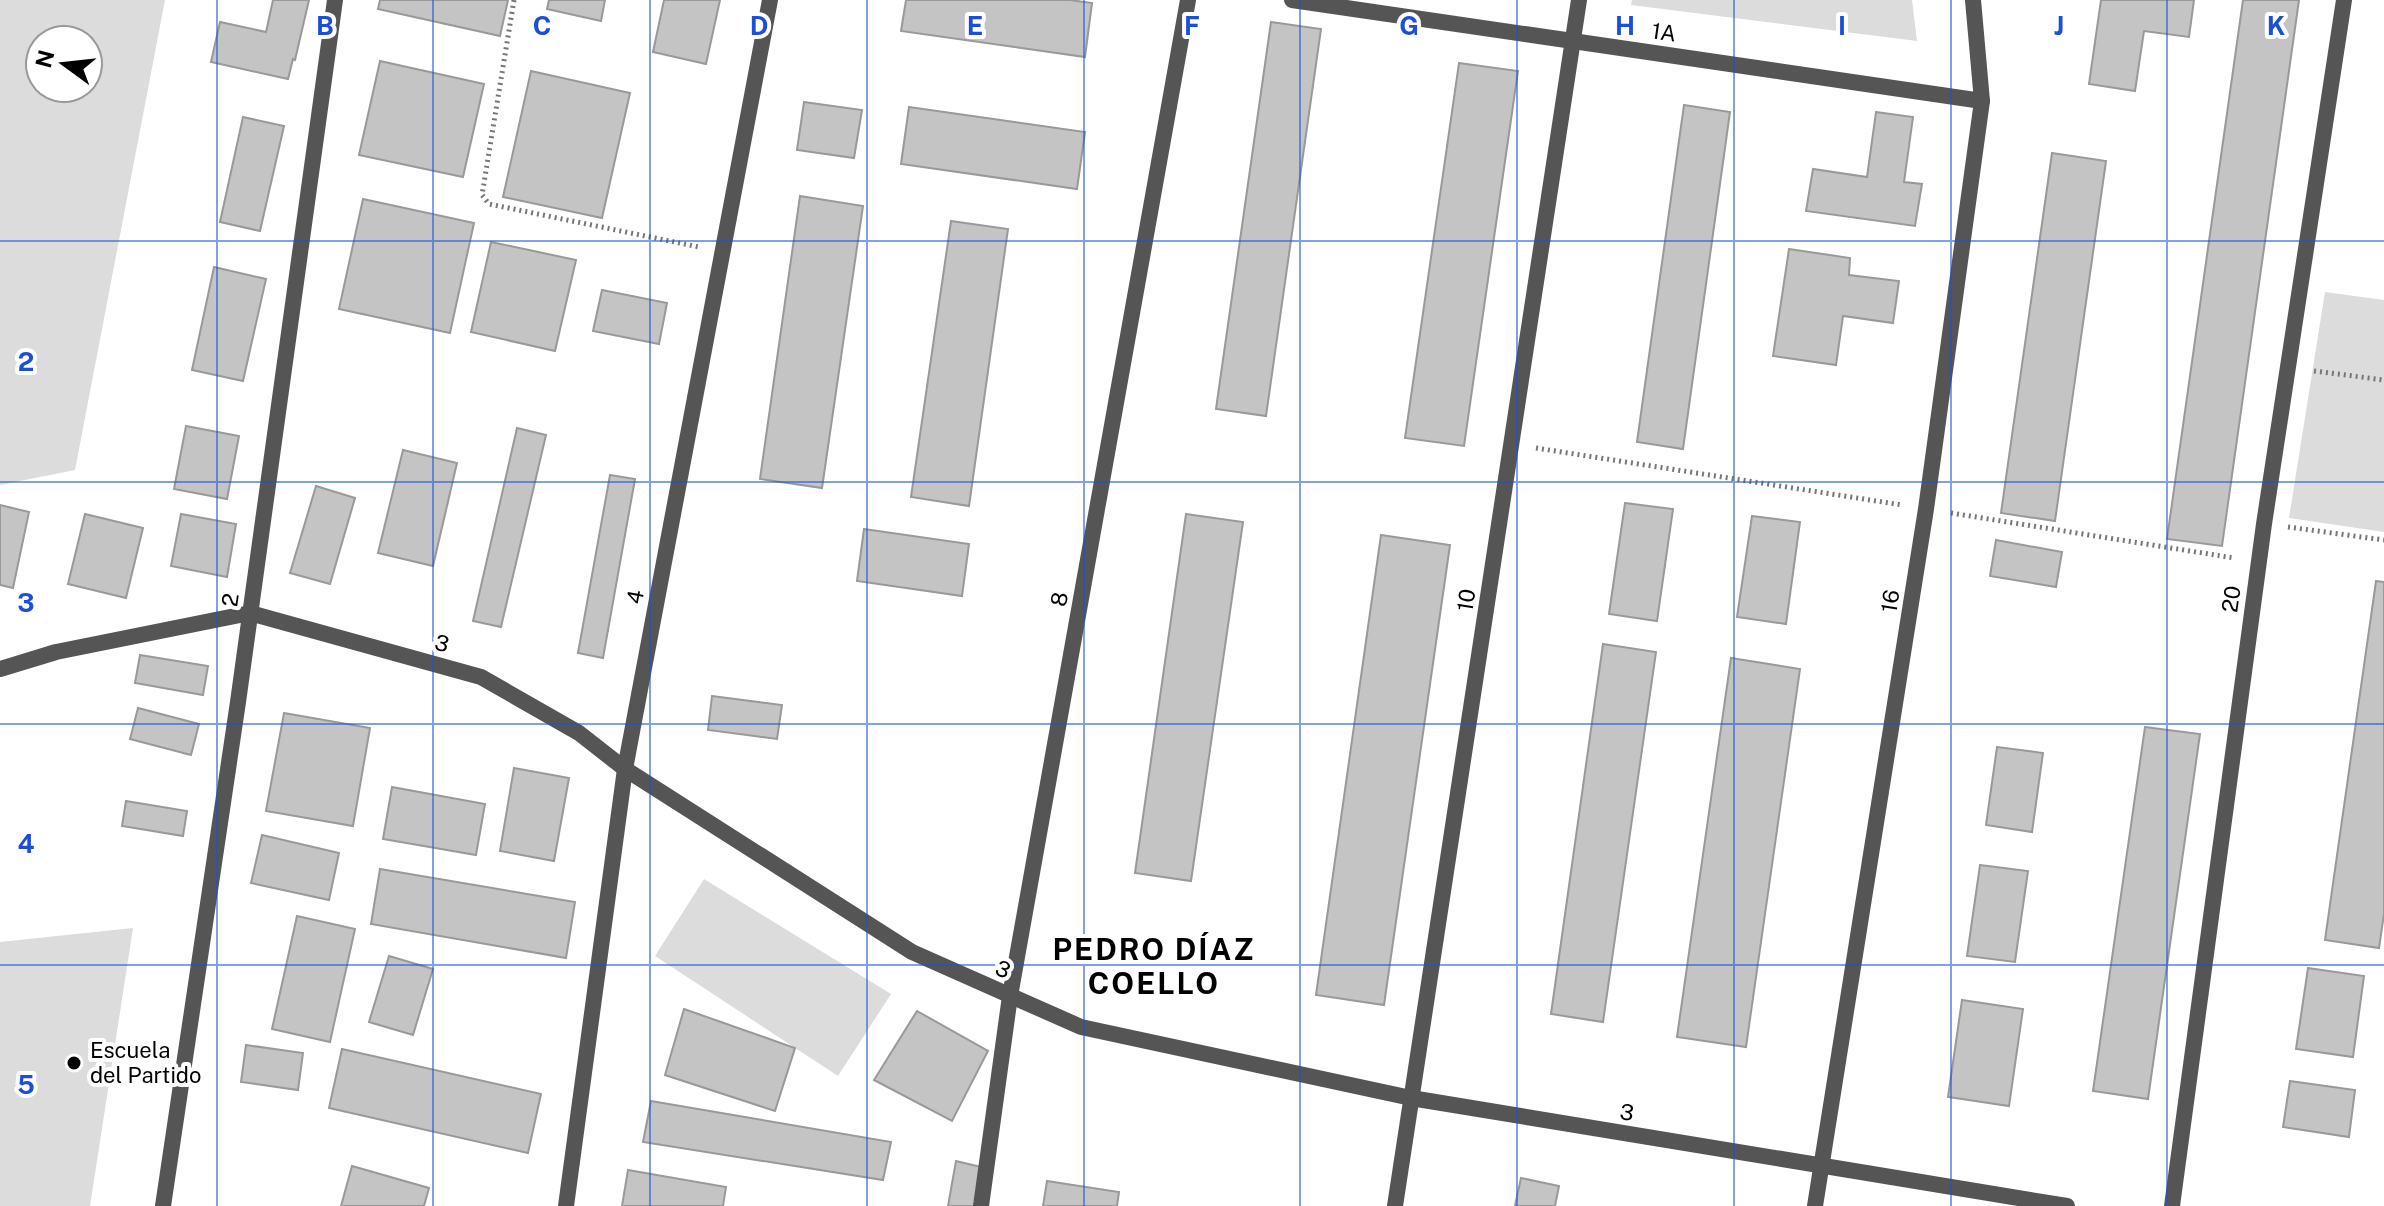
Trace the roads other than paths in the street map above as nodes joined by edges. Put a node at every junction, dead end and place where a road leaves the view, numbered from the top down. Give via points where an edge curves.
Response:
1 (335, 0) edge
2 (770, 0) edge
3 (1188, 0) edge
4 (1292, 0) edge
5 (1579, 0) edge
6 (1973, 0) edge
7 (2344, 0) edge
8 (1572, 41) junction
9 (1982, 101) junction
10 (250, 613) junction
11 (0, 669) edge
12 (625, 769) junction
13 (1010, 996) junction
14 (1411, 1098) junction
15 (1821, 1167) junction
16 (163, 1206) edge
17 (566, 1206) edge
18 (981, 1206) edge
19 (1395, 1206) edge
20 (1815, 1206) edge
21 (2067, 1206) edge
22 (2172, 1206) edge

1 - 10 street, 2
2 - 12 street, 4
3 - 13 street, 8
4 - 8 street, 1A
5 - 8 street, 10
6 - 9 street, 16
7 - 22 street, 20 via 2258,562
8 - 9 street, 1A
8 - 14 street, 10
9 - 15 street, 16 via 1926,509
10 - 11 street, 3 via 56,652
10 - 12 street, 3 via 481,677 579,733
10 - 16 street, 2
12 - 13 street, 3 via 912,952
12 - 17 street, 4
13 - 14 street, 3 via 1081,1027
13 - 18 street, 8
14 - 15 street, 3
14 - 19 street, 10
15 - 20 street, 16
15 - 21 street, 3

